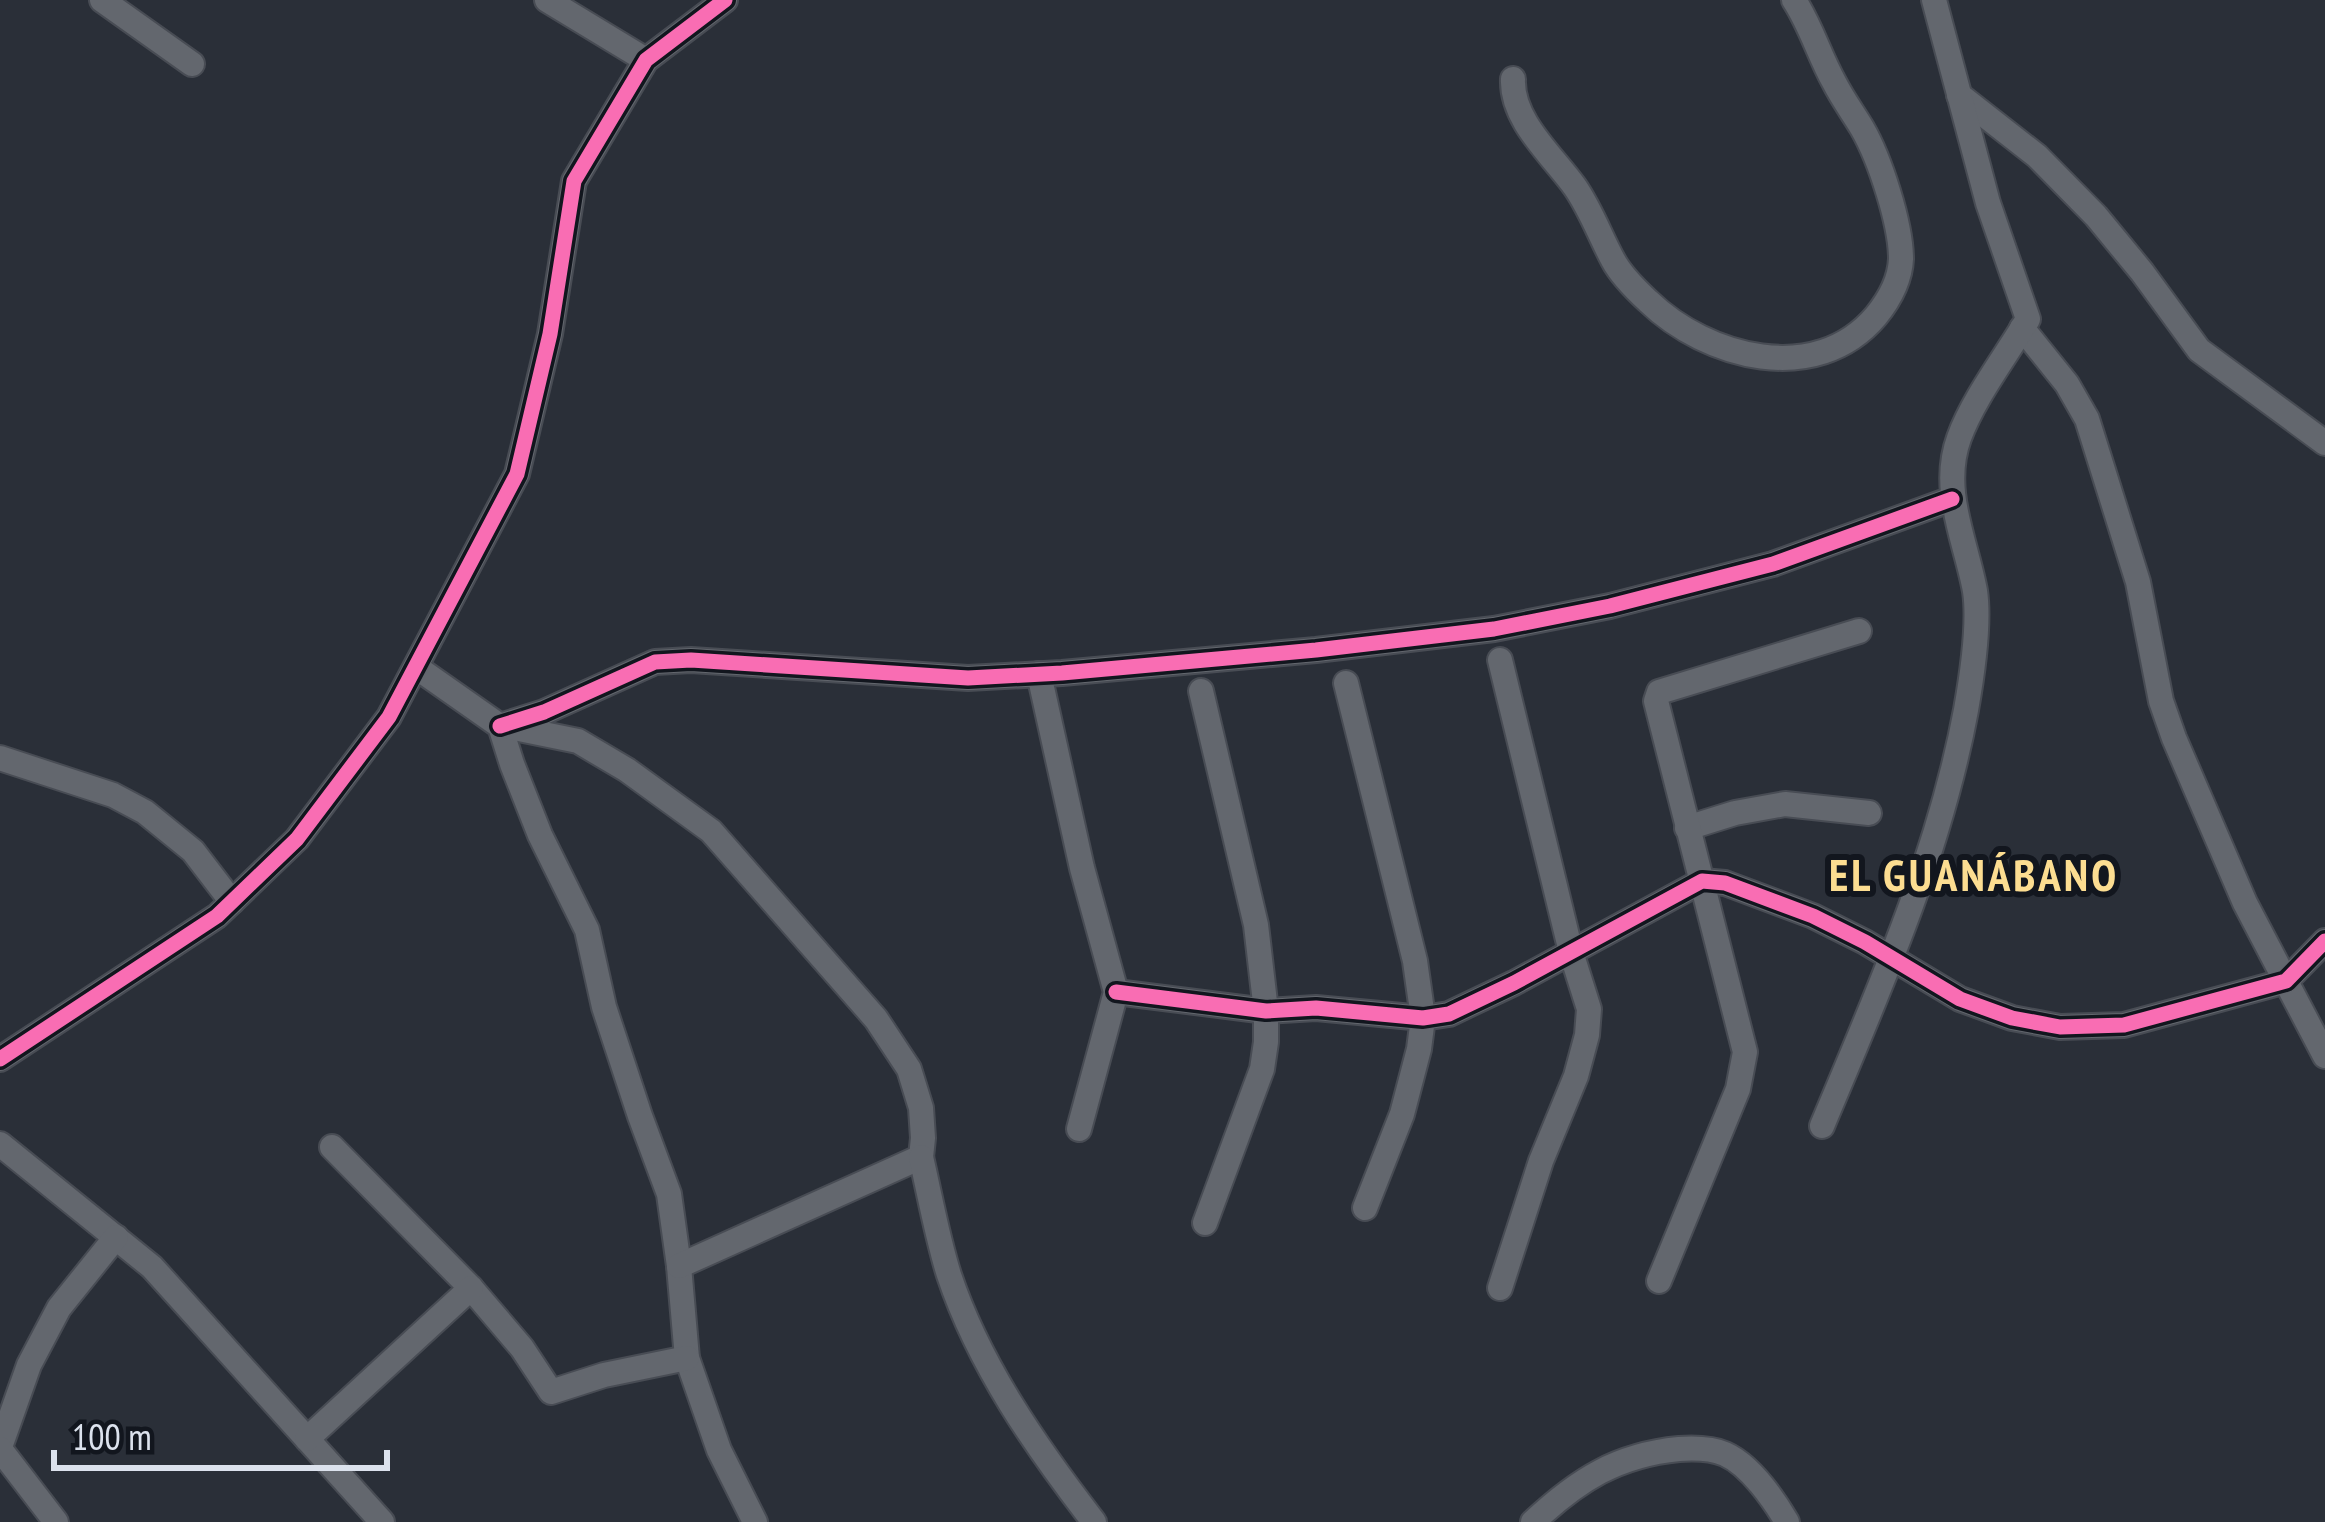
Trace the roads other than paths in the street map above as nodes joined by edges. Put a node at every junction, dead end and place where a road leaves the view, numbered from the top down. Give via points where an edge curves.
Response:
1 (102, 0) edge
2 (547, 0) edge
3 (725, 0) edge
4 (1794, 0) edge
5 (1934, 0) edge
6 (646, 60) junction
7 (192, 64) dead end
8 (1514, 79) dead end
9 (1959, 95) junction
10 (2023, 328) junction
11 (2325, 443) edge
12 (1952, 499) junction
13 (1859, 631) dead end
14 (1500, 660) dead end
15 (416, 668) junction
16 (1039, 674) junction
17 (1346, 683) dead end
18 (1201, 692) dead end
19 (500, 726) junction
20 (0, 758) edge
21 (1869, 813) dead end
22 (1687, 828) junction
23 (1702, 880) junction
24 (232, 902) junction
25 (2325, 941) edge
26 (1571, 952) junction
27 (1892, 958) junction
28 (2285, 981) junction
29 (1116, 992) junction
30 (1267, 1011) junction
31 (1423, 1018) junction
32 (2325, 1056) edge
33 (0, 1059) edge
34 (1822, 1126) dead end
35 (1079, 1129) dead end
36 (0, 1144) edge
37 (332, 1147) dead end
38 (921, 1157) junction
39 (1365, 1208) dead end
40 (1205, 1222) dead end
41 (116, 1237) junction
42 (679, 1265) junction
43 (1659, 1281) dead end
44 (471, 1288) junction
45 (1500, 1288) dead end
46 (687, 1358) junction
47 (307, 1439) junction
48 (0, 1448) edge
49 (56, 1522) edge
50 (382, 1522) edge
51 (754, 1522) edge
52 (1094, 1522) edge
53 (1533, 1522) edge
54 (1787, 1522) edge

1 - 7 street
2 - 6 street
3 - 6 street
4 - 8 street via 1873,150 1901,253 1898,280 1881,309 1854,337 1824,351 1791,359 1732,351 1651,304 1613,260 1578,190 1520,113
5 - 9 street
6 - 15 street via 574,181 517,474
9 - 10 street via 2028,319
9 - 11 street via 2096,216 2199,350
10 - 12 street via 1959,439
10 - 28 street via 2087,419 2138,582 2174,738
12 - 16 street via 1773,564 1494,629
12 - 27 street via 1976,594 1967,706 1937,833
13 - 22 street via 1659,692
14 - 26 street
15 - 19 street
15 - 24 street via 297,839
16 - 19 street via 968,678 655,662
16 - 29 street
17 - 31 street
18 - 30 street via 1256,925
19 - 38 street via 578,741 711,830 876,1019 909,1069 921,1108
19 - 42 street via 587,930 604,1007 669,1194
20 - 24 street via 146,812 193,851
21 - 22 street via 1785,804
22 - 23 street
23 - 26 street
23 - 27 street via 1813,916
23 - 43 street via 1745,1052 1738,1089
24 - 33 street
25 - 28 street
26 - 31 street via 1449,1014
26 - 45 street via 1589,1009 1586,1035
27 - 28 street via 1960,999 2060,1028 2124,1025
27 - 34 street
28 - 32 street
29 - 30 street
29 - 35 street
30 - 31 street
30 - 40 street via 1262,1069
31 - 39 street via 1402,1114
36 - 41 street
37 - 44 street
38 - 42 street
38 - 52 street via 965,1318 1005,1396
41 - 47 street
41 - 48 street via 59,1308 28,1365
42 - 46 street
44 - 46 street via 551,1391
44 - 47 street
46 - 51 street
47 - 50 street
48 - 49 street
53 - 54 street via 1597,1471 1647,1453 1696,1448 1727,1454 1768,1490

